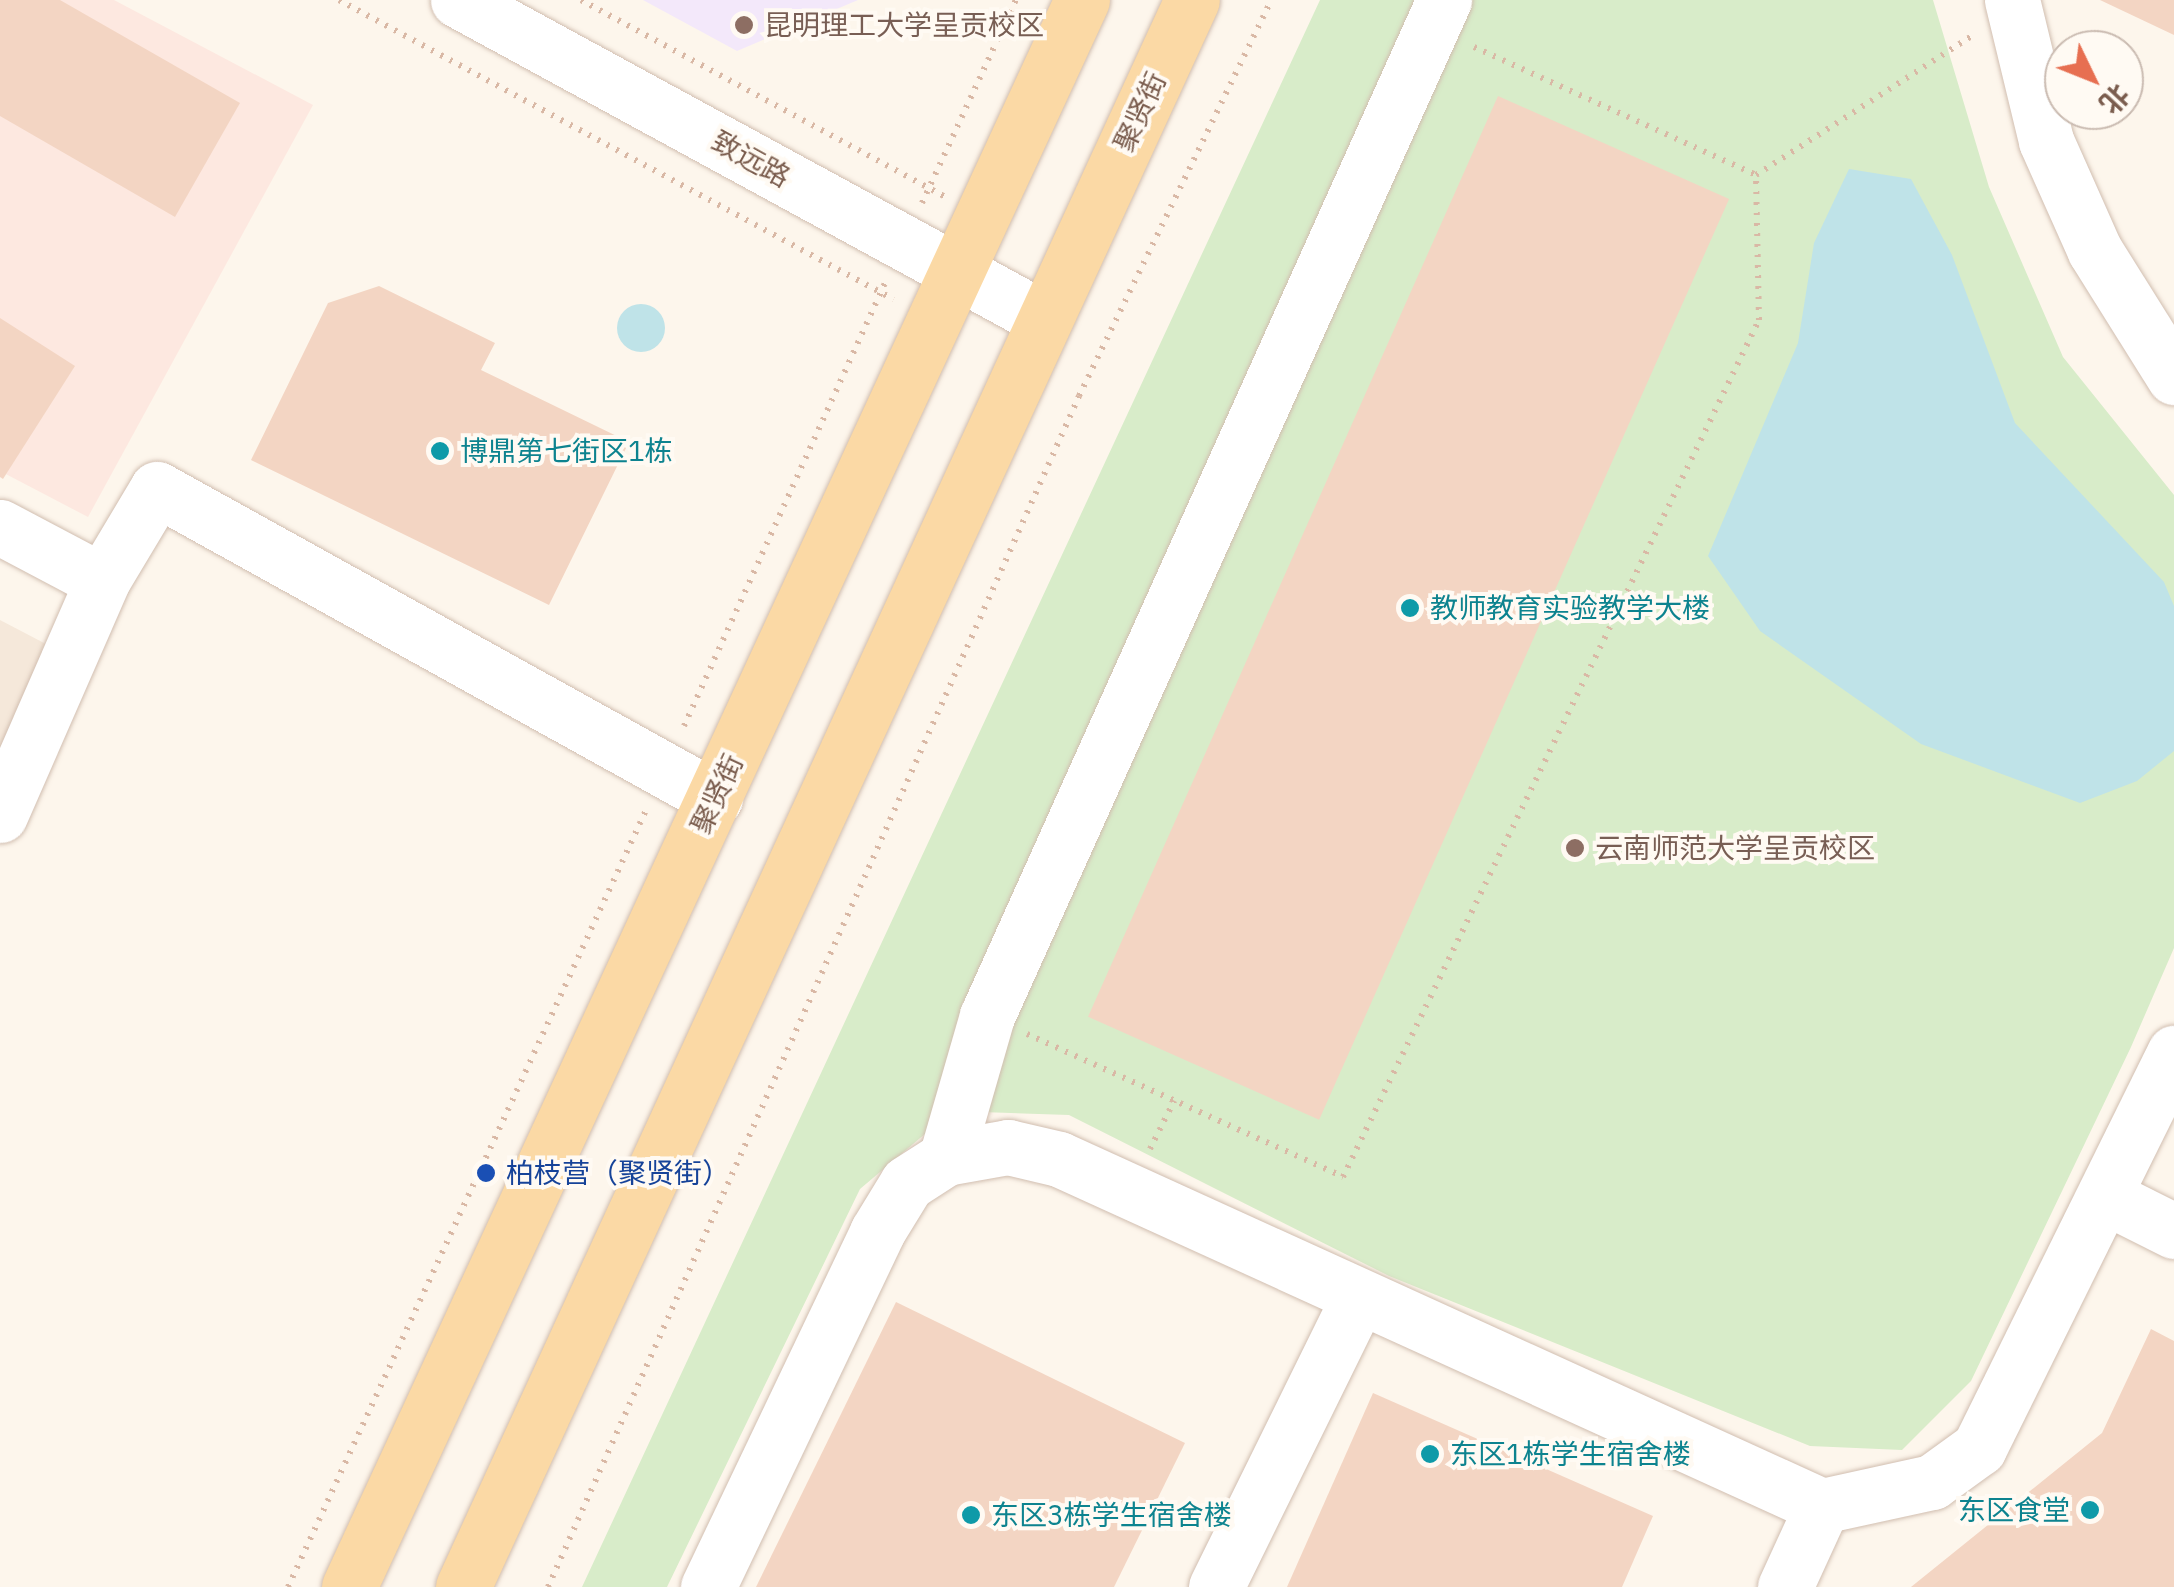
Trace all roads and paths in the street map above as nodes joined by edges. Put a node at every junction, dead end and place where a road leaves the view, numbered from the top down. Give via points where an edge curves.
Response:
1 (339, 0) edge
2 (458, 0) edge
3 (581, 0) edge
4 (1082, 0) edge
5 (1192, 0) edge
6 (1271, 0) edge
7 (2012, 5) edge
8 (1438, 14) edge
9 (1756, 175) junction
10 (982, 216) junction
11 (1070, 263) junction
12 (956, 271) junction
13 (1126, 294) junction
14 (934, 321) junction
15 (1033, 343) junction
16 (2174, 377) edge
17 (1079, 396) junction
18 (0, 527) edge
19 (102, 581) junction
20 (715, 798) junction
21 (0, 815) edge
22 (986, 1016) junction
23 (2174, 1053) edge
24 (946, 1158) junction
25 (2106, 1197) junction
26 (2174, 1231) edge
27 (1359, 1297) junction
28 (1822, 1506) junction
29 (349, 1587) edge
30 (464, 1587) edge
31 (548, 1587) edge
32 (708, 1587) edge
33 (1216, 1587) edge
34 (1785, 1587) edge

1 - 14 path
2 - 12 street, 致远路
3 - 10 path
4 - 10 main road, 聚贤街
5 - 11 main road, 聚贤街
6 - 13 path
7 - 9 path
7 - 16 street via 2046,141 2096,251
8 - 9 path
8 - 22 street
9 - 22 path via 1759,320 1343,1177
10 - 12 main road, 聚贤街
11 - 13 path
11 - 15 main road, 聚贤街
12 - 14 main road, 聚贤街
12 - 15 street, 致远路
13 - 17 path
14 - 20 main road, 聚贤街
15 - 17 path
15 - 30 main road, 聚贤街
17 - 31 path
18 - 19 street
19 - 20 street via 157,489
19 - 21 street
20 - 29 main road, 聚贤街
22 - 24 street
23 - 25 street
24 - 27 street via 1008,1147 1060,1159
24 - 32 street via 907,1183 877,1232
25 - 26 street
25 - 28 street via 1979,1448 1932,1482
27 - 28 street
27 - 33 street
28 - 34 street

